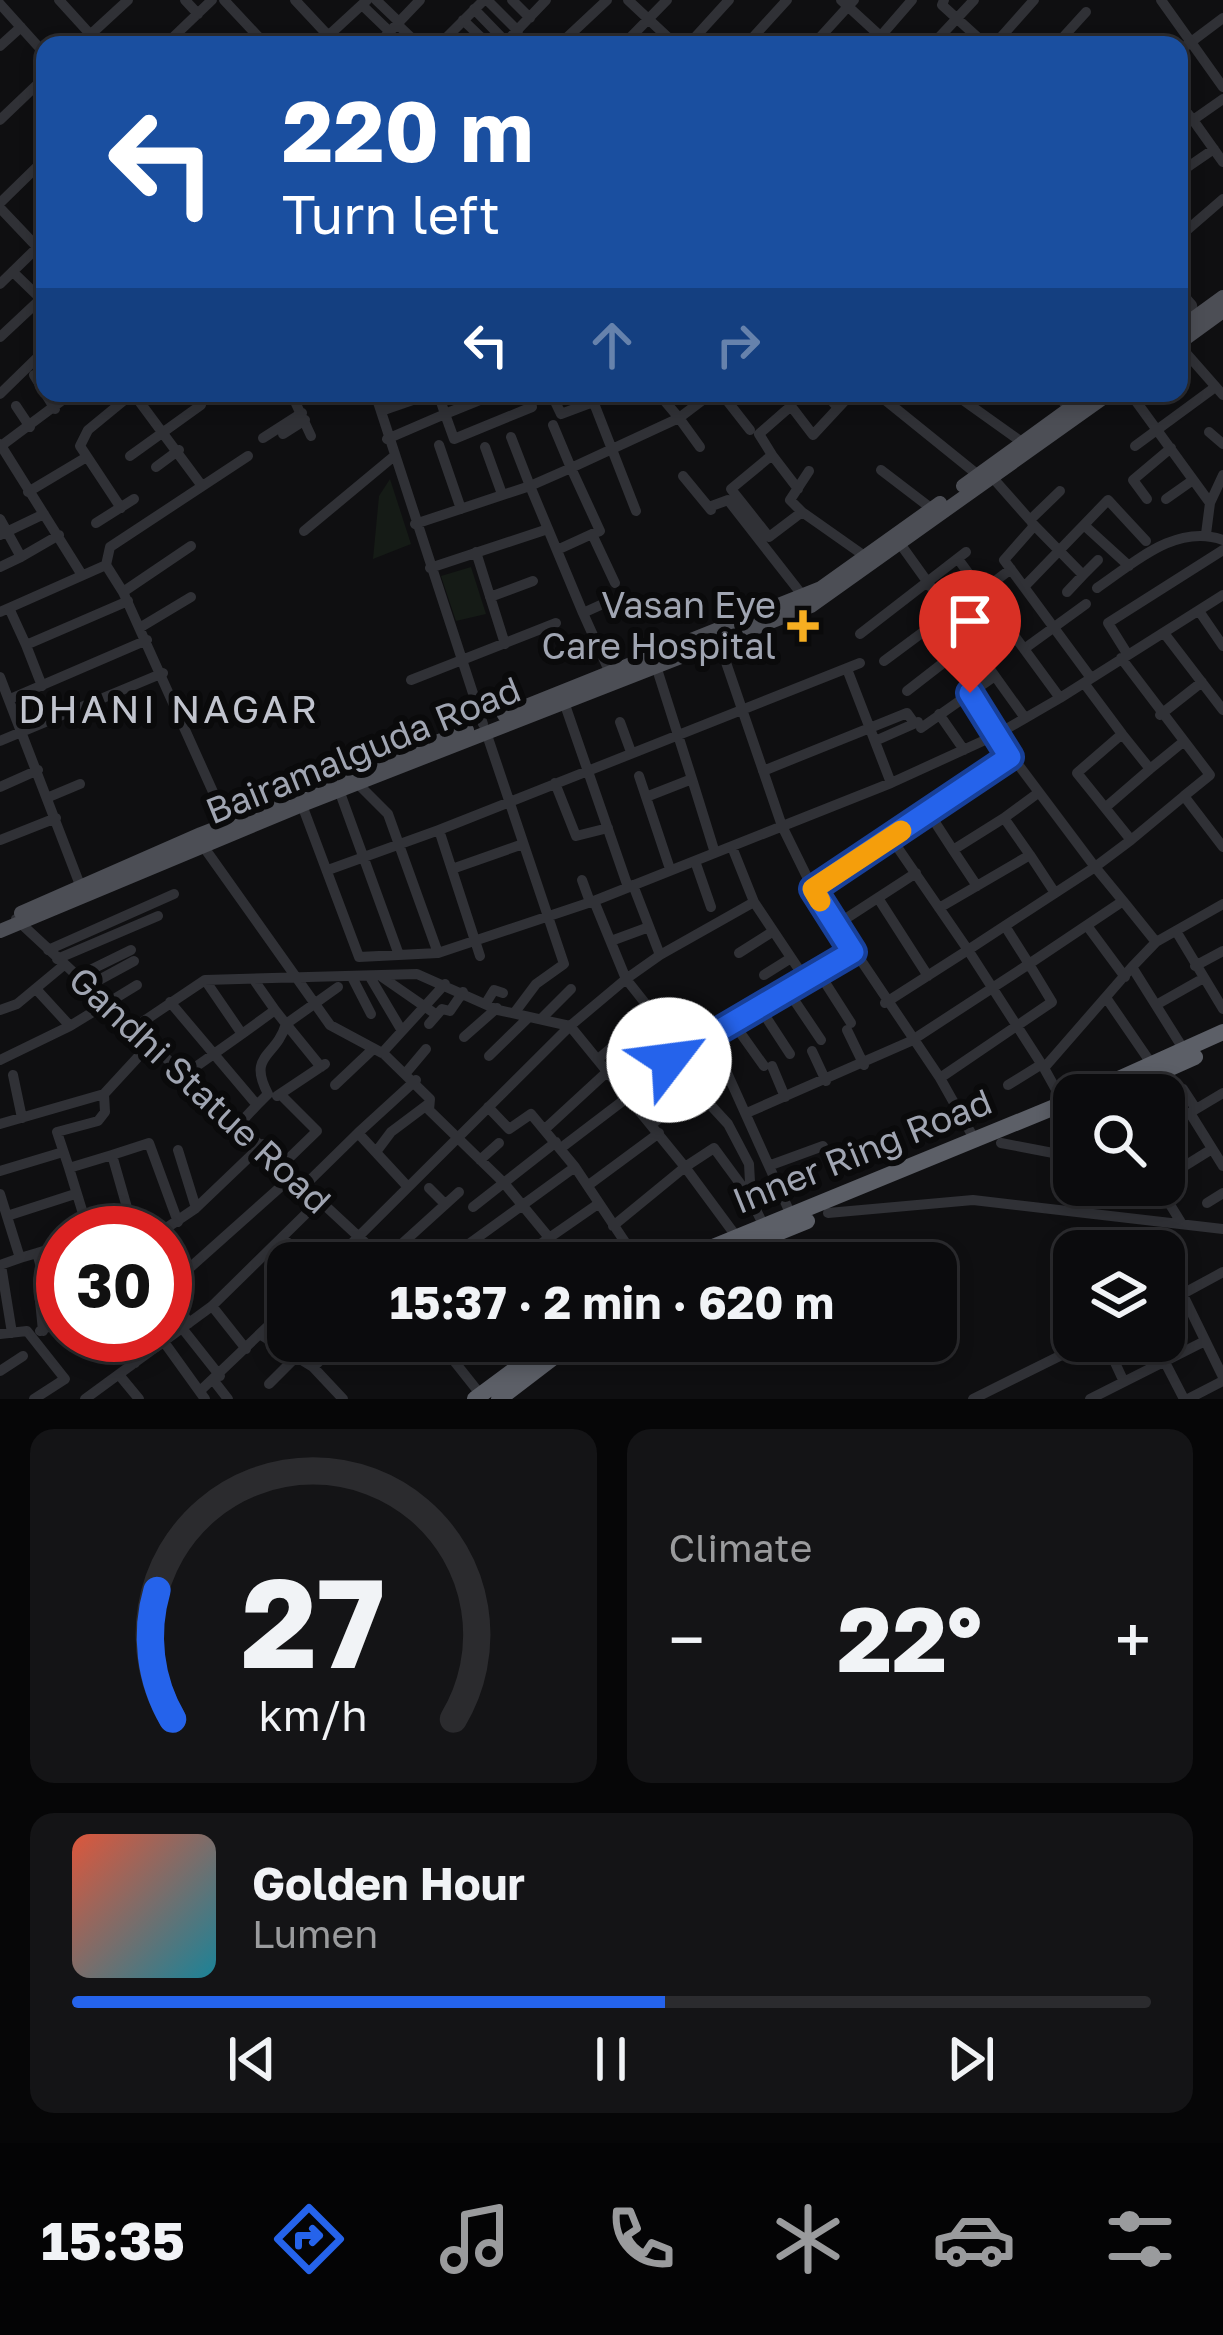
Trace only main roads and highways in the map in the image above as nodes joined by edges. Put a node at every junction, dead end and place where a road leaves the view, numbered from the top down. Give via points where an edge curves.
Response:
1 (1223, 297) edge
2 (1223, 311) edge
3 (1188, 322) edge
4 (1188, 337) edge
5 (1078, 402) edge
6 (1096, 402) edge
7 (985, 476) junction
8 (815, 595) junction
9 (483, 730) junction
10 (17, 920) junction
11 (0, 921) edge
12 (0, 931) edge
13 (1223, 1032) edge
14 (1223, 1045) edge
15 (1155, 1069) junction
16 (1141, 1074) edge
17 (1146, 1074) edge
18 (1053, 1111) edge
19 (1053, 1114) edge
20 (722, 1242) edge
21 (756, 1242) edge
22 (527, 1362) edge
23 (542, 1362) edge
24 (485, 1398) edge

1 - 3 main road
2 - 4 main road
5 - 7 main road, Bairamalguda Road
6 - 7 main road, Bairamalguda Road
7 - 8 main road, Bairamalguda Road
7 - 8 main road, Bairamalguda Road via 901,545
8 - 9 main road, Bairamalguda Road
8 - 9 main road, Bairamalguda Road via 719,642
9 - 10 main road, Bairamalguda Road
9 - 10 main road, Bairamalguda Road via 226,823
10 - 11 main road, Bairamalguda Road
10 - 12 main road, Bairamalguda Road
13 - 15 highway
14 - 15 highway
15 - 16 highway
15 - 17 highway
18 - 20 highway, Inner Ring Road
19 - 21 highway, Inner Ring Road via 1001,1143
22 - 24 highway
23 - 24 highway

